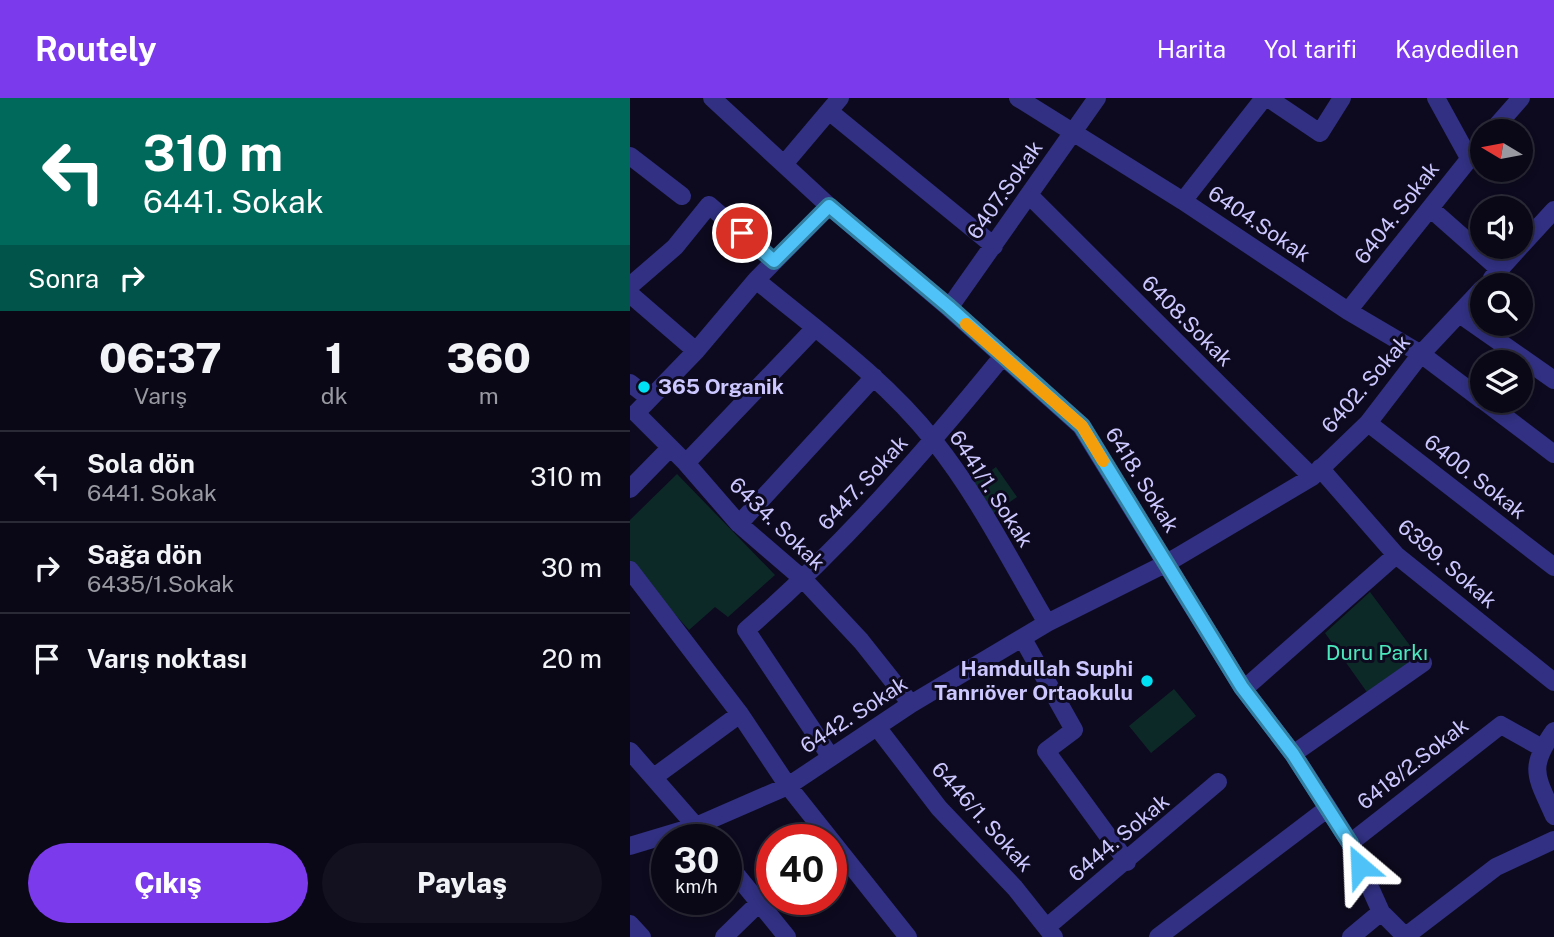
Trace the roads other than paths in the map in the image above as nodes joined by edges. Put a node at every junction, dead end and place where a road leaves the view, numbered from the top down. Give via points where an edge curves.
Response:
1 (712, 98) edge
2 (1018, 98) edge
3 (1097, 98) edge
4 (1266, 98) edge
5 (1342, 98) edge
6 (1436, 98) edge
7 (1521, 98) edge
8 (835, 103) edge
9 (1503, 119) edge
10 (1071, 134) junction
11 (630, 156) edge
12 (1469, 158) joint
13 (785, 163) junction
14 (682, 196) dead end
15 (1030, 196) junction
16 (1183, 201) junction
17 (829, 206) junction
18 (1431, 209) junction
19 (1554, 211) edge
20 (1533, 233) edge
21 (994, 246) junction
22 (1508, 259) edge
23 (774, 261) junction
24 (1499, 269) junction
25 (1496, 273) edge
26 (756, 280) junction
27 (630, 286) edge
28 (630, 294) edge
29 (1470, 303) edge
30 (949, 307) junction
31 (1348, 311) junction
32 (1461, 314) junction
33 (815, 328) junction
34 (696, 351) junction
35 (1422, 354) junction
36 (1002, 357) junction
37 (874, 377) junction
38 (1554, 380) edge
39 (630, 383) edge
40 (1470, 390) edge
41 (649, 398) junction
42 (1500, 413) edge
43 (1368, 423) junction
44 (934, 440) junction
45 (670, 448) junction
46 (1554, 454) edge
47 (686, 463) junction
48 (1316, 473) junction
49 (630, 489) edge
50 (739, 524) junction
51 (1396, 555) junction
52 (1167, 563) junction
53 (1554, 567) edge
54 (630, 570) edge
55 (804, 580) junction
56 (1047, 623) junction
57 (1023, 639) junction
58 (1423, 663) dead end
59 (1554, 682) edge
60 (1244, 689) junction
61 (911, 704) junction
62 (740, 713) junction
63 (877, 727) junction
64 (1554, 731) edge
65 (1542, 748) junction
66 (630, 751) edge
67 (1293, 754) junction
68 (830, 755) junction
69 (654, 778) junction
70 (1219, 782) dead end
71 (788, 786) junction
72 (1328, 808) junction
73 (1554, 816) edge
74 (694, 824) edge
75 (718, 824) edge
76 (1554, 840) edge
77 (651, 842) edge
78 (1350, 843) junction
79 (630, 846) edge
80 (1128, 862) junction
81 (742, 881) edge
82 (756, 897) edge
83 (756, 906) edge
84 (1381, 912) junction
85 (770, 915) edge
86 (630, 924) edge
87 (1178, 931) edge
88 (1051, 932) edge
89 (1406, 936) edge
90 (642, 937) edge
91 (724, 937) edge
92 (787, 937) edge
93 (908, 937) edge
94 (1158, 937) edge
95 (1351, 937) edge

1 - 13 street, 6418. Sokak
2 - 10 street, 6404.Sokak
3 - 10 street, 6407.Sokak
4 - 5 street via 1320,133
4 - 16 street
6 - 12 street
7 - 9 street
8 - 13 street
8 - 21 street
10 - 15 street, 6407.Sokak
10 - 16 street, 6404.Sokak
11 - 14 street
12 - 18 street, 6404. Sokak
13 - 17 street, 6418. Sokak
15 - 21 street, 6407.Sokak
15 - 48 street, 6408.Sokak
16 - 31 street, 6404.Sokak
17 - 23 street
17 - 30 street, 6418. Sokak
18 - 24 street
18 - 31 street, 6404. Sokak
19 - 20 street, 6402. Sokak
21 - 30 street, 6407.Sokak
22 - 24 street, 6402. Sokak
23 - 26 street
23 - 27 street via 709,205 675,247
24 - 25 street, 6402. Sokak
26 - 33 street, 6441/1. Sokak
26 - 34 street
28 - 34 street
29 - 32 street, 6402. Sokak
30 - 36 street, 6418. Sokak
31 - 35 street, 6404.Sokak
32 - 35 street, 6402. Sokak
32 - 38 street
33 - 37 street, 6441/1. Sokak
33 - 47 street
34 - 41 street
35 - 40 street, 6404.Sokak
35 - 43 street, 6402. Sokak
36 - 44 street, 6447. Sokak
36 - 52 street, 6418. Sokak via 1082,426
37 - 44 street, 6441/1. Sokak
37 - 50 street
39 - 41 street
41 - 45 street, 6434. Sokak via 636,413
42 - 46 street, 6404.Sokak
43 - 48 street, 6402. Sokak
43 - 53 street, 6400. Sokak
44 - 55 street, 6447. Sokak
44 - 56 street, 6441/1. Sokak
45 - 47 street, 6434. Sokak
45 - 49 street
47 - 50 street, 6434. Sokak
48 - 51 street, 6399. Sokak
48 - 52 street, 6402. Sokak
50 - 55 street, 6434. Sokak
51 - 59 street, 6399. Sokak
51 - 60 street
52 - 56 street, 6442. Sokak
52 - 60 street, 6418. Sokak
54 - 62 street
55 - 61 street, 6434. Sokak
55 - 68 street, 6447. Sokak via 746,630
56 - 57 street, 6442. Sokak
57 - 61 street, 6442. Sokak
57 - 80 street via 1074,730 1046,751
58 - 67 street
60 - 67 street, 6418. Sokak
61 - 63 street, 6442. Sokak
62 - 69 street
62 - 71 street
63 - 68 street, 6442. Sokak
63 - 88 street, 6446/1. Sokak via 939,808
64 - 65 street
65 - 73 street via 1535,771
65 - 78 street, 6418/2.Sokak via 1501,725
66 - 69 street
67 - 72 street, 6418. Sokak
68 - 71 street, 6442. Sokak
69 - 74 street
70 - 80 street, 6444. Sokak
71 - 75 street, 6442. Sokak
71 - 93 street
72 - 78 street, 6418. Sokak
72 - 87 street
76 - 89 street via 1496,867
77 - 79 street, 6442. Sokak
78 - 84 street, 6418. Sokak
80 - 88 street, 6444. Sokak
81 - 82 street
83 - 91 street
84 - 89 street, 6418. Sokak
84 - 95 street
85 - 92 street
86 - 90 street
87 - 94 street

